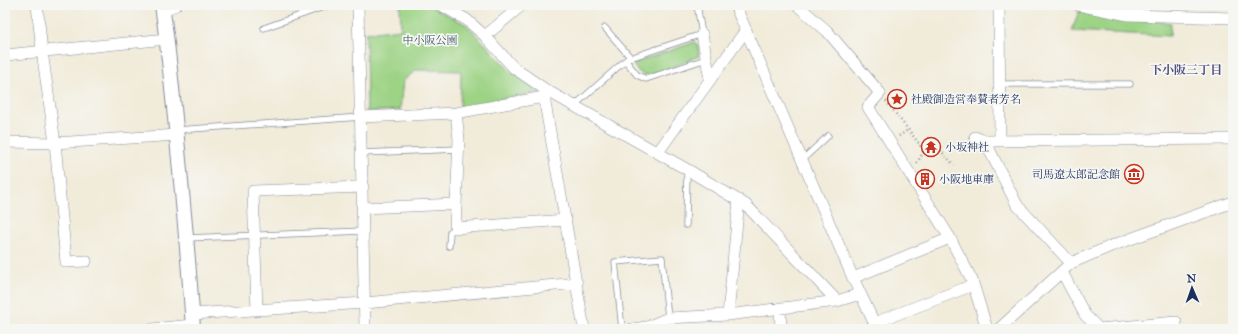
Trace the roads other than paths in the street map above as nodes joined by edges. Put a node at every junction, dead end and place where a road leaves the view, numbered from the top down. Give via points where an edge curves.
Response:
1 (38, 5) edge
2 (176, 5) edge
3 (329, 5) edge
4 (358, 5) edge
5 (441, 5) edge
6 (522, 5) edge
7 (697, 5) edge
8 (735, 5) edge
9 (797, 5) edge
10 (998, 5) edge
11 (1078, 5) edge
12 (163, 8) edge
13 (1128, 10) edge
14 (1233, 18) edge
15 (264, 28) dead end
16 (605, 28) dead end
17 (746, 30) junction
18 (702, 34) junction
19 (485, 36) junction
20 (167, 39) junction
21 (42, 51) junction
22 (5, 55) edge
23 (706, 58) junction
24 (628, 59) junction
25 (710, 80) junction
26 (1000, 84) junction
27 (1130, 84) dead end
28 (545, 93) junction
29 (575, 105) junction
30 (456, 113) junction
31 (360, 117) junction
32 (177, 133) junction
33 (828, 136) dead end
34 (1233, 139) edge
35 (1000, 141) junction
36 (5, 142) edge
37 (54, 143) junction
38 (458, 149) junction
39 (658, 152) junction
40 (362, 153) junction
41 (802, 160) junction
42 (687, 169) junction
43 (363, 187) junction
44 (739, 200) junction
45 (1233, 202) edge
46 (456, 204) junction
47 (363, 208) junction
48 (566, 220) junction
49 (686, 224) dead end
50 (455, 228) junction
51 (364, 230) junction
52 (255, 236) junction
53 (186, 238) junction
54 (950, 238) junction
55 (449, 246) dead end
56 (86, 261) dead end
57 (1071, 263) junction
58 (1062, 272) junction
59 (853, 278) junction
60 (577, 283) junction
61 (973, 285) junction
62 (860, 294) junction
63 (837, 301) junction
64 (365, 303) junction
65 (780, 308) junction
66 (257, 310) junction
67 (728, 315) junction
68 (668, 318) junction
69 (192, 322) edge
70 (876, 326) edge
71 (152, 329) edge
72 (365, 329) edge
73 (584, 329) edge
74 (622, 329) edge
75 (632, 329) edge
76 (781, 329) edge
77 (987, 329) edge
78 (999, 329) edge
79 (1176, 329) edge

1 - 21 street
2 - 12 street
3 - 15 lane
4 - 31 street
5 - 19 street via 467,20
6 - 19 street
7 - 18 lane
8 - 17 street
9 - 54 street via 827,31 880,93 868,107
10 - 26 street
11 - 13 street
12 - 20 street
13 - 14 street
16 - 24 lane
17 - 25 street
17 - 41 street
18 - 23 street
18 - 24 lane
19 - 28 street via 514,68
20 - 21 street
20 - 32 street
21 - 22 street
21 - 37 street
23 - 24 lane via 646,79 637,75
23 - 25 street
24 - 29 lane
25 - 39 street
26 - 27 lane
26 - 35 street
28 - 29 street
28 - 30 street
28 - 48 street
29 - 39 street
30 - 31 street
30 - 38 street
31 - 32 lane
31 - 40 street
32 - 37 street
32 - 53 street
33 - 41 lane
34 - 35 street
35 - 57 street via 980,139 1018,205
36 - 37 street
37 - 56 street via 66,262
38 - 40 lane
38 - 46 street
39 - 42 street
40 - 43 street
41 - 59 street
42 - 44 street
42 - 49 lane
43 - 47 street
43 - 52 street via 253,191
44 - 63 street via 770,229
44 - 67 street
45 - 57 street
46 - 47 street
46 - 50 street
47 - 51 street
48 - 50 street
48 - 60 street
50 - 55 lane via 450,232
51 - 52 lane
51 - 64 street
52 - 53 lane
52 - 66 street
53 - 69 street
54 - 59 street
54 - 61 street
57 - 58 street
58 - 78 street
58 - 79 street via 1085,315 1099,329 1176,322
59 - 62 street
60 - 64 street
60 - 73 street
61 - 70 street
61 - 77 street
62 - 63 street
62 - 70 street
63 - 65 street
64 - 66 street
64 - 72 street
65 - 67 street
65 - 76 street
66 - 69 street
67 - 68 street
68 - 74 lane via 662,258 615,262
68 - 75 street via 647,327
69 - 71 street

